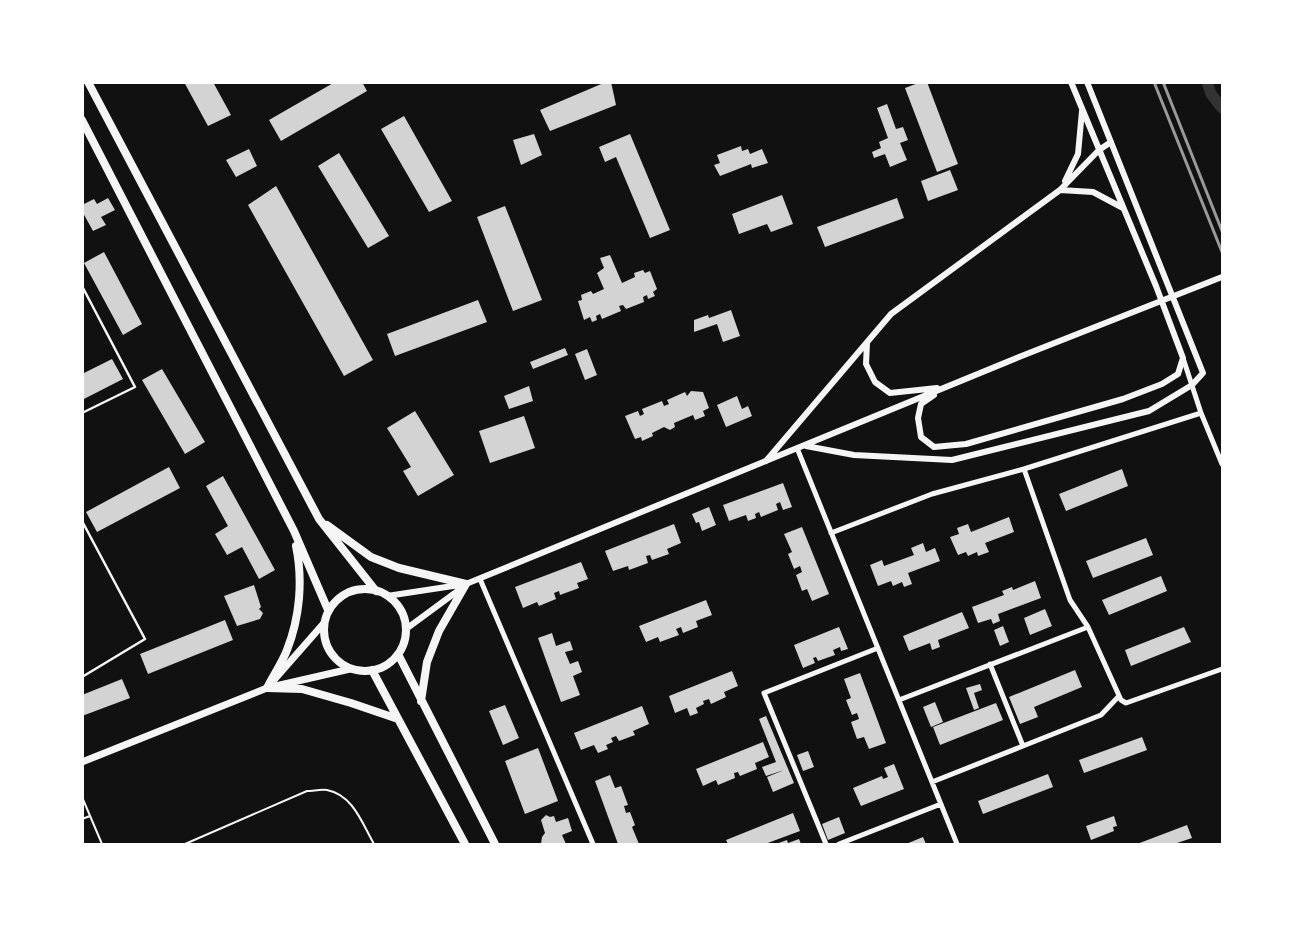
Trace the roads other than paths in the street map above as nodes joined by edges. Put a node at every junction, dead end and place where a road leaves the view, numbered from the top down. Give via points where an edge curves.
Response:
1 (88, 82) edge
2 (1071, 82) edge
3 (1087, 82) edge
4 (1082, 110) junction
5 (82, 120) edge
6 (1111, 142) junction
7 (1099, 150) junction
8 (1060, 190) junction
9 (1123, 208) junction
10 (1222, 277) edge
11 (82, 286) edge
12 (867, 343) junction
13 (1183, 358) junction
14 (1192, 385) junction
15 (948, 386) junction
16 (1201, 412) junction
17 (82, 413) edge
18 (805, 446) junction
19 (797, 448) junction
20 (765, 462) junction
21 (1222, 464) edge
22 (1024, 468) junction
23 (319, 519) junction
24 (82, 521) edge
25 (294, 532) junction
26 (831, 533) junction
27 (480, 579) junction
28 (466, 584) junction
29 (376, 590) junction
30 (387, 596) junction
31 (328, 610) junction
32 (324, 624) junction
33 (1088, 627) junction
34 (406, 629) junction
35 (878, 648) junction
36 (398, 654) junction
37 (990, 664) junction
38 (350, 669) junction
39 (1222, 669) edge
40 (372, 670) junction
41 (82, 677) edge
42 (267, 688) junction
43 (1119, 696) junction
44 (899, 700) junction
45 (421, 701) junction
46 (398, 719) junction
47 (1022, 746) junction
48 (82, 762) edge
49 (932, 782) junction
50 (941, 804) junction
51 (465, 844) edge
52 (495, 844) edge
53 (593, 844) edge
54 (826, 844) edge
55 (839, 844) edge
56 (957, 844) edge

1 - 23 main road
2 - 4 street
3 - 6 street
4 - 7 street
4 - 8 street via 1078,154
5 - 25 main road
6 - 7 street
6 - 14 street via 1203,373
7 - 8 street
7 - 9 street
8 - 9 street via 1093,192
8 - 12 street via 891,314
9 - 13 street
10 - 15 street
11 - 17 lane via 135,387
12 - 15 street via 866,364 875,382 890,392
12 - 20 street
13 - 14 street
13 - 15 street via 1178,374 1162,384 1122,399 966,444 934,447 921,437 918,418 921,404
14 - 16 street
14 - 18 street via 1148,411 952,460 854,455
15 - 18 street
16 - 21 street
16 - 22 street
18 - 19 street
19 - 20 street
19 - 26 street
20 - 27 street
22 - 26 street via 932,494
22 - 33 street via 1070,600
23 - 28 main road via 371,557 399,568
23 - 29 main road
24 - 41 lane via 144,639
25 - 31 main road
25 - 42 main road via 300,567 298,610 287,650
26 - 35 street
27 - 28 street
27 - 53 street
28 - 30 street
28 - 34 street
28 - 45 main road via 439,631 427,662
29 - 30 main road
29 - 31 main road via 349,592
30 - 34 main road via 404,616
31 - 32 main road
32 - 38 main road via 324,638 329,651
32 - 42 main road
33 - 37 street
33 - 43 street
34 - 36 main road
35 - 44 street
35 - 54 street via 764,693
36 - 40 main road via 389,664
36 - 45 main road
37 - 44 street
37 - 47 street
38 - 40 main road
38 - 42 main road
39 - 43 street via 1126,703
40 - 46 main road
42 - 46 main road via 302,689
42 - 48 main road
43 - 47 street via 1101,715
44 - 49 street
45 - 52 main road
46 - 51 main road
47 - 49 street
49 - 50 street
50 - 55 street
50 - 56 street

